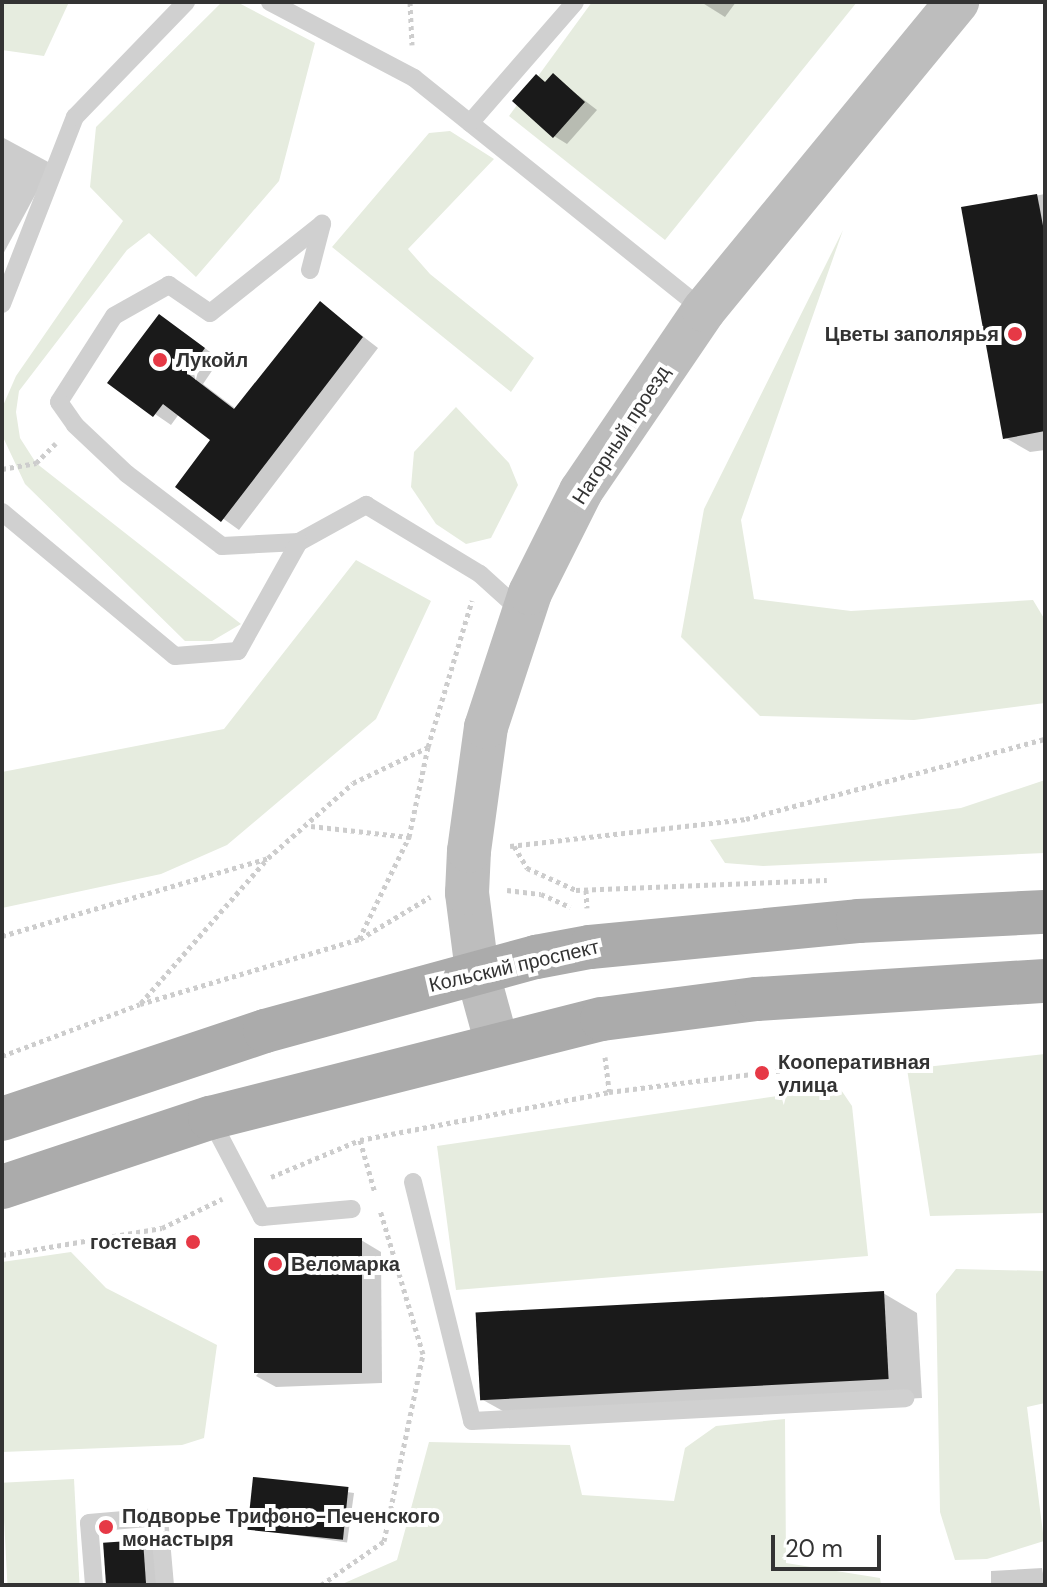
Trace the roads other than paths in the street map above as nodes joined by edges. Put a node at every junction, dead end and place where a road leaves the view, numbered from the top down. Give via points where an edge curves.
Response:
1 (186, 2) edge
2 (270, 2) edge
3 (575, 2) edge
4 (957, 2) edge
5 (470, 123) junction
6 (310, 270) dead end
7 (2, 304) edge
8 (704, 310) junction
9 (2, 512) edge
10 (299, 542) junction
11 (522, 612) junction
12 (1045, 912) edge
13 (477, 971) junction
14 (1045, 981) edge
15 (497, 1044) junction
16 (210, 1118) junction
17 (2, 1119) edge
18 (413, 1182) dead end
19 (2, 1187) edge
20 (352, 1209) dead end
21 (905, 1398) dead end
22 (94, 1585) edge
23 (165, 1585) edge

1 - 7 lane via 75,117
2 - 5 lane via 414,78
3 - 5 lane
4 - 8 main road, Нагорный проезд
5 - 8 lane
6 - 10 lane via 322,224 210,313 169,285 114,316 59,402 75,425 127,474 222,546
8 - 11 main road, Нагорный проезд via 581,491
9 - 10 lane via 175,656 238,651
10 - 11 lane via 366,505 480,574
11 - 13 main road, Нагорный проезд via 486,727 469,851 467,893
12 - 13 main road, Кольский проспект via 858,921 590,947
13 - 15 main road, Нагорный проезд
13 - 17 main road, Кольский проспект via 265,1031
14 - 15 main road via 757,999 602,1019
15 - 16 main road
16 - 19 main road
16 - 20 lane via 262,1217
18 - 21 lane via 472,1421
22 - 23 lane via 89,1523 159,1517

